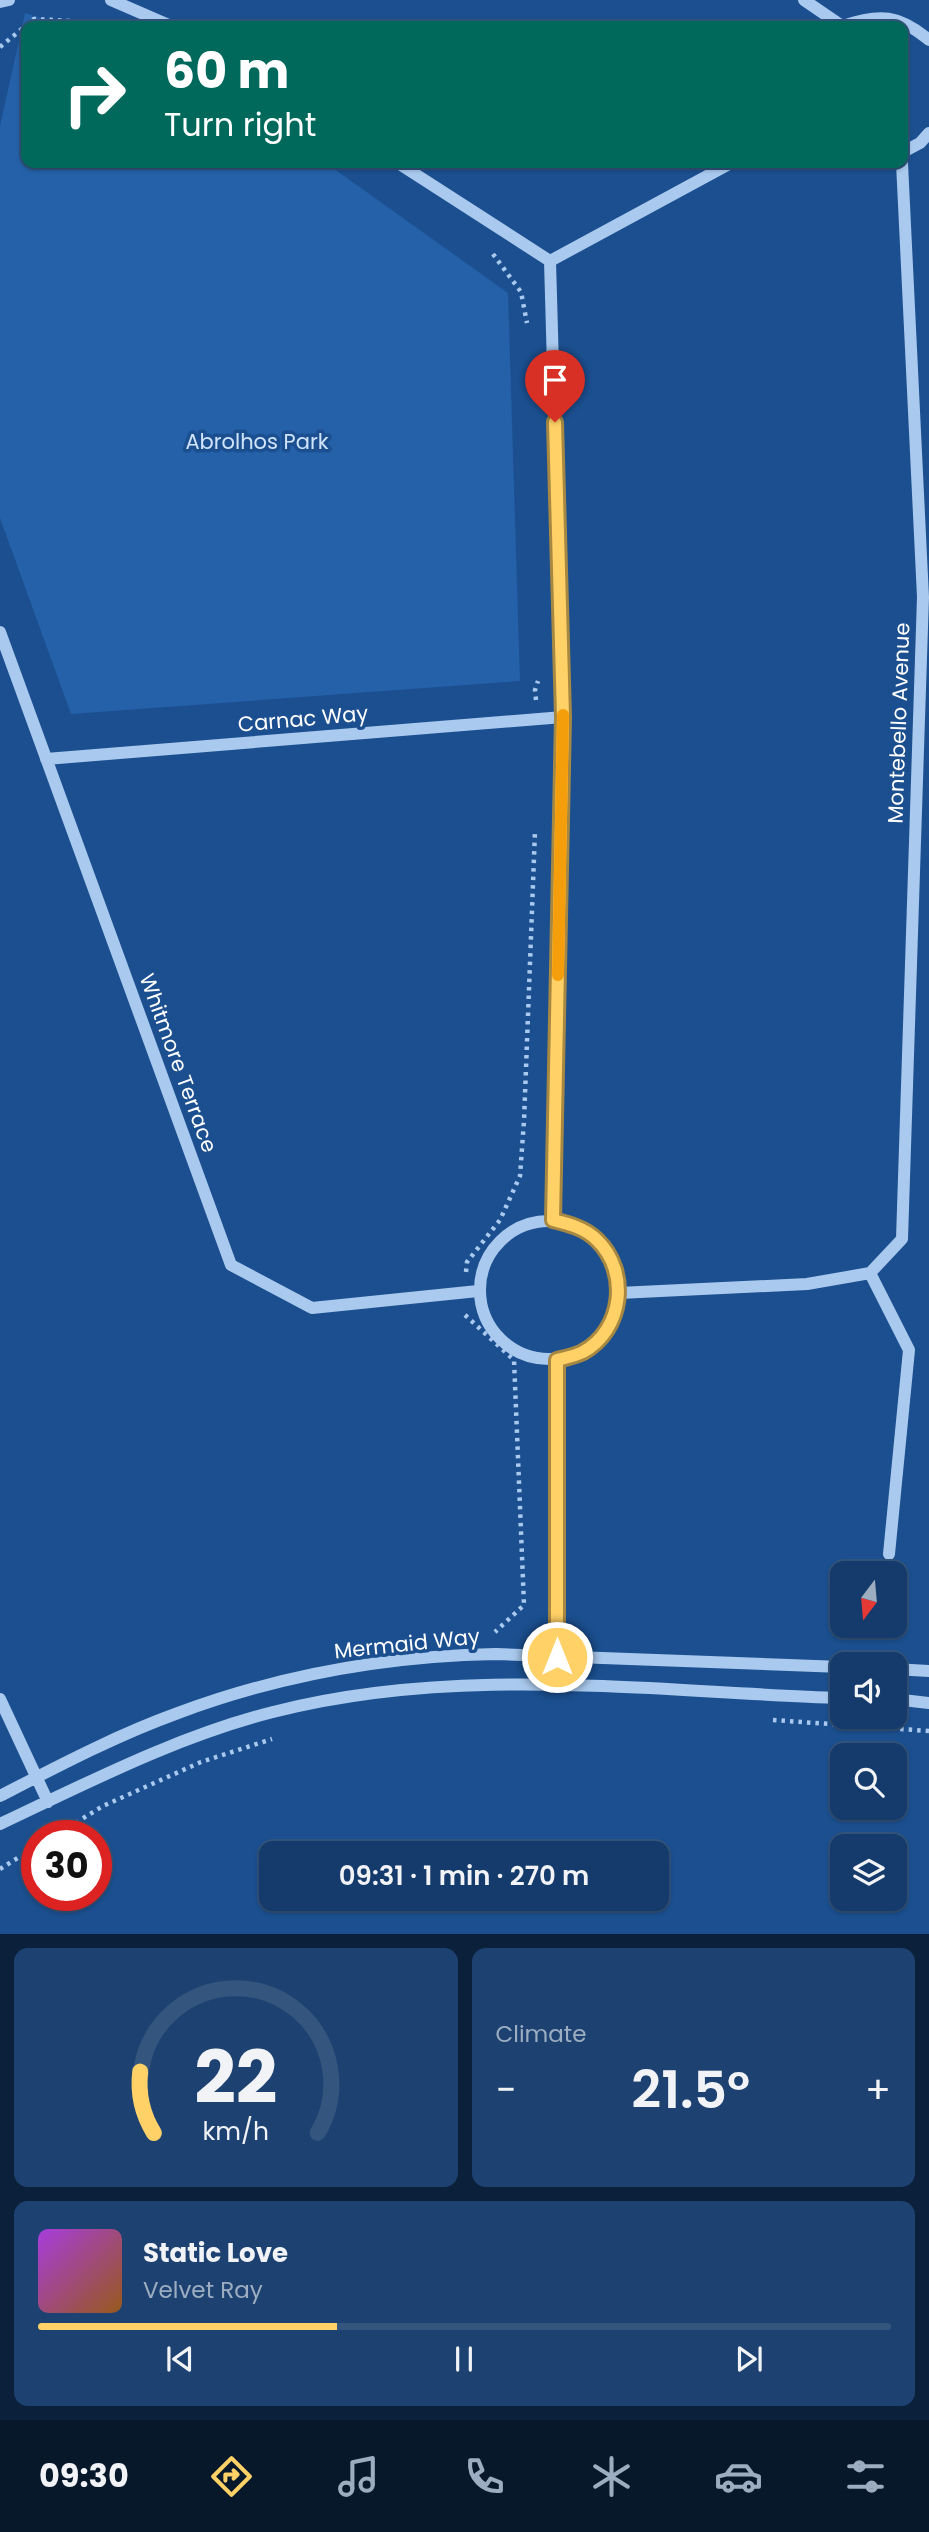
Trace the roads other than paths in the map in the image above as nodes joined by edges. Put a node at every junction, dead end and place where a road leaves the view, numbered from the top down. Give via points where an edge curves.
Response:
1 (9, 0) edge
2 (111, 0) edge
3 (804, 0) edge
4 (0, 2) edge
5 (159, 21) edge
6 (836, 21) edge
7 (857, 21) edge
8 (898, 21) edge
9 (908, 25) edge
10 (929, 40) edge
11 (929, 133) edge
12 (908, 149) edge
13 (406, 168) edge
14 (722, 168) edge
15 (902, 168) edge
16 (550, 261) junction
17 (0, 632) edge
18 (563, 717) junction
19 (46, 759) junction
20 (553, 1220) junction
21 (870, 1273) junction
22 (472, 1292) junction
23 (619, 1293) junction
24 (557, 1360) junction
25 (889, 1554) dead end
26 (557, 1657) junction
27 (830, 1667) edge
28 (907, 1670) edge
29 (929, 1671) edge
30 (557, 1685) junction
31 (830, 1697) edge
32 (0, 1699) edge
33 (907, 1700) edge
34 (929, 1703) edge
35 (36, 1777) junction
36 (0, 1796) edge
37 (47, 1802) junction
38 (0, 1824) edge

1 - 4 street
2 - 5 street
3 - 6 street
7 - 8 street
9 - 10 street
11 - 12 street
13 - 16 street
14 - 16 street
15 - 21 street, Montebello Avenue via 923,597 901,1239
16 - 18 street
17 - 19 street, Whitmore Terrace
18 - 19 street, Carnac Way
18 - 20 street
19 - 22 street, Whitmore Terrace via 231,1265 312,1308
20 - 22 street via 513,1230 495,1246
20 - 23 street via 577,1226 597,1240 612,1259
21 - 23 street via 807,1284
21 - 25 street via 909,1350
22 - 24 street via 492,1332 510,1349 533,1359
23 - 24 street via 615,1316 601,1337 582,1352
24 - 26 street
26 - 27 street, Mermaid Way
26 - 30 street
26 - 35 street, Mermaid Way via 449,1655 348,1667 245,1691 178,1713
28 - 29 street
30 - 31 street, Mermaid Way
30 - 37 street, Mermaid Way via 418,1687 274,1712 145,1757
32 - 35 street
33 - 34 street
35 - 36 street, Mermaid Way
35 - 37 street
37 - 38 street, Mermaid Way

